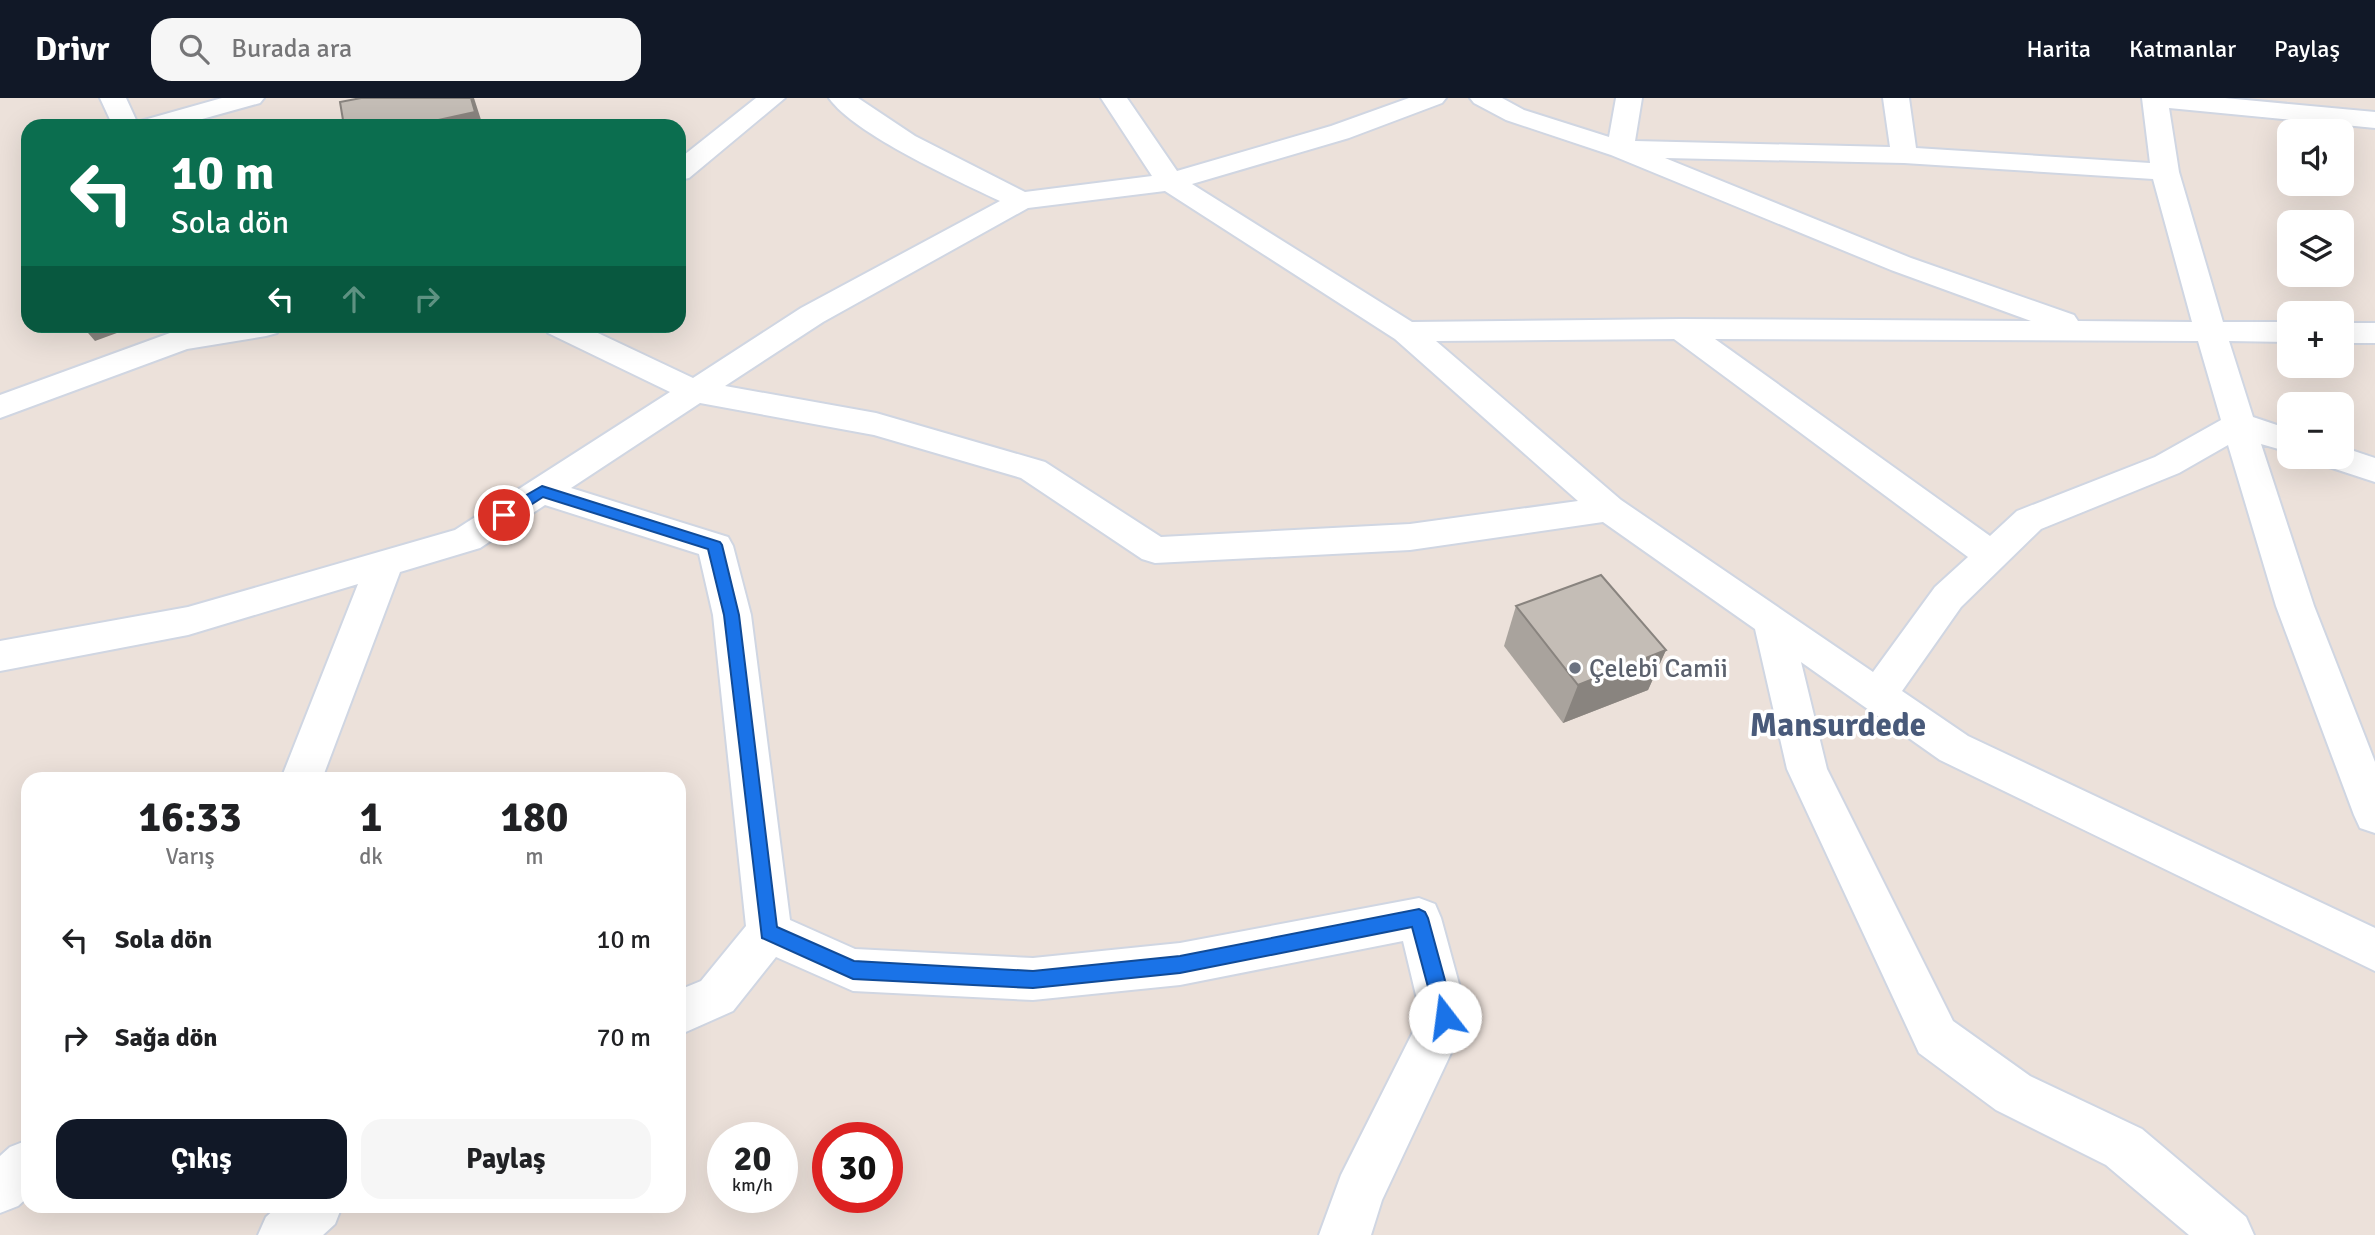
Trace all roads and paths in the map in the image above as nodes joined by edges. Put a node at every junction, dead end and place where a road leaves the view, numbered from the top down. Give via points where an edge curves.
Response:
1 (113, 98) edge
2 (251, 98) edge
3 (772, 98) edge
4 (842, 98) edge
5 (1114, 98) edge
6 (1433, 98) edge
7 (1483, 98) edge
8 (1629, 98) edge
9 (1896, 98) edge
10 (2155, 99) edge
11 (123, 119) edge
12 (173, 119) edge
13 (2375, 120) edge
14 (1620, 149) junction
15 (1904, 155) junction
16 (686, 166) edge
17 (2165, 172) junction
18 (1170, 182) junction
19 (1020, 201) junction
20 (1681, 329) junction
21 (2210, 331) junction
22 (1406, 332) junction
23 (2092, 332) junction
24 (2277, 332) edge
25 (2354, 332) edge
26 (223, 333) edge
27 (574, 333) edge
28 (2375, 333) edge
29 (694, 391) junction
30 (0, 407) edge
31 (2239, 424) junction
32 (2277, 437) edge
33 (2354, 463) edge
34 (2375, 470) edge
35 (542, 491) junction
36 (1609, 509) junction
37 (1992, 556) junction
38 (385, 563) junction
39 (1772, 622) junction
40 (0, 656) edge
41 (1878, 695) junction
42 (304, 772) edge
43 (2375, 815) edge
44 (769, 932) junction
45 (2375, 950) edge
46 (686, 1010) edge
47 (21, 1171) edge
48 (0, 1188) edge
49 (309, 1213) edge
50 (284, 1235) edge
51 (1345, 1235) edge
52 (2228, 1235) edge

1 - 11 street
2 - 12 street
3 - 16 street
4 - 19 street via 948,166
5 - 18 street
6 - 18 street via 1340,132
7 - 14 street via 1516,116
8 - 14 street
9 - 15 street
10 - 13 street
10 - 17 street
14 - 15 street
14 - 23 street via 1901,264
15 - 17 street
17 - 21 street
18 - 19 street
18 - 22 street
19 - 29 street via 811,315
20 - 22 street
20 - 23 street
20 - 37 street
21 - 23 street
21 - 24 street
21 - 31 street
22 - 36 street
25 - 28 street
26 - 30 street via 181,340
27 - 29 street
29 - 35 street
29 - 36 street via 876,424 1033,470 1155,550 1410,537
31 - 32 street
31 - 37 street via 2167,465 2029,520
31 - 43 street via 2295,606
33 - 34 street
35 - 38 street via 467,539
35 - 44 street via 715,545 732,615
36 - 39 street
37 - 41 street via 1948,597
38 - 40 street via 188,621
38 - 42 street
39 - 41 street
39 - 52 street via 1807,769 1936,1037 2013,1093 2124,1147
41 - 45 street via 1954,748
44 - 46 street via 717,996
44 - 51 street via 853,970 1033,979 1180,964 1419,918 1445,1017 1359,1193
47 - 48 street
49 - 50 street

